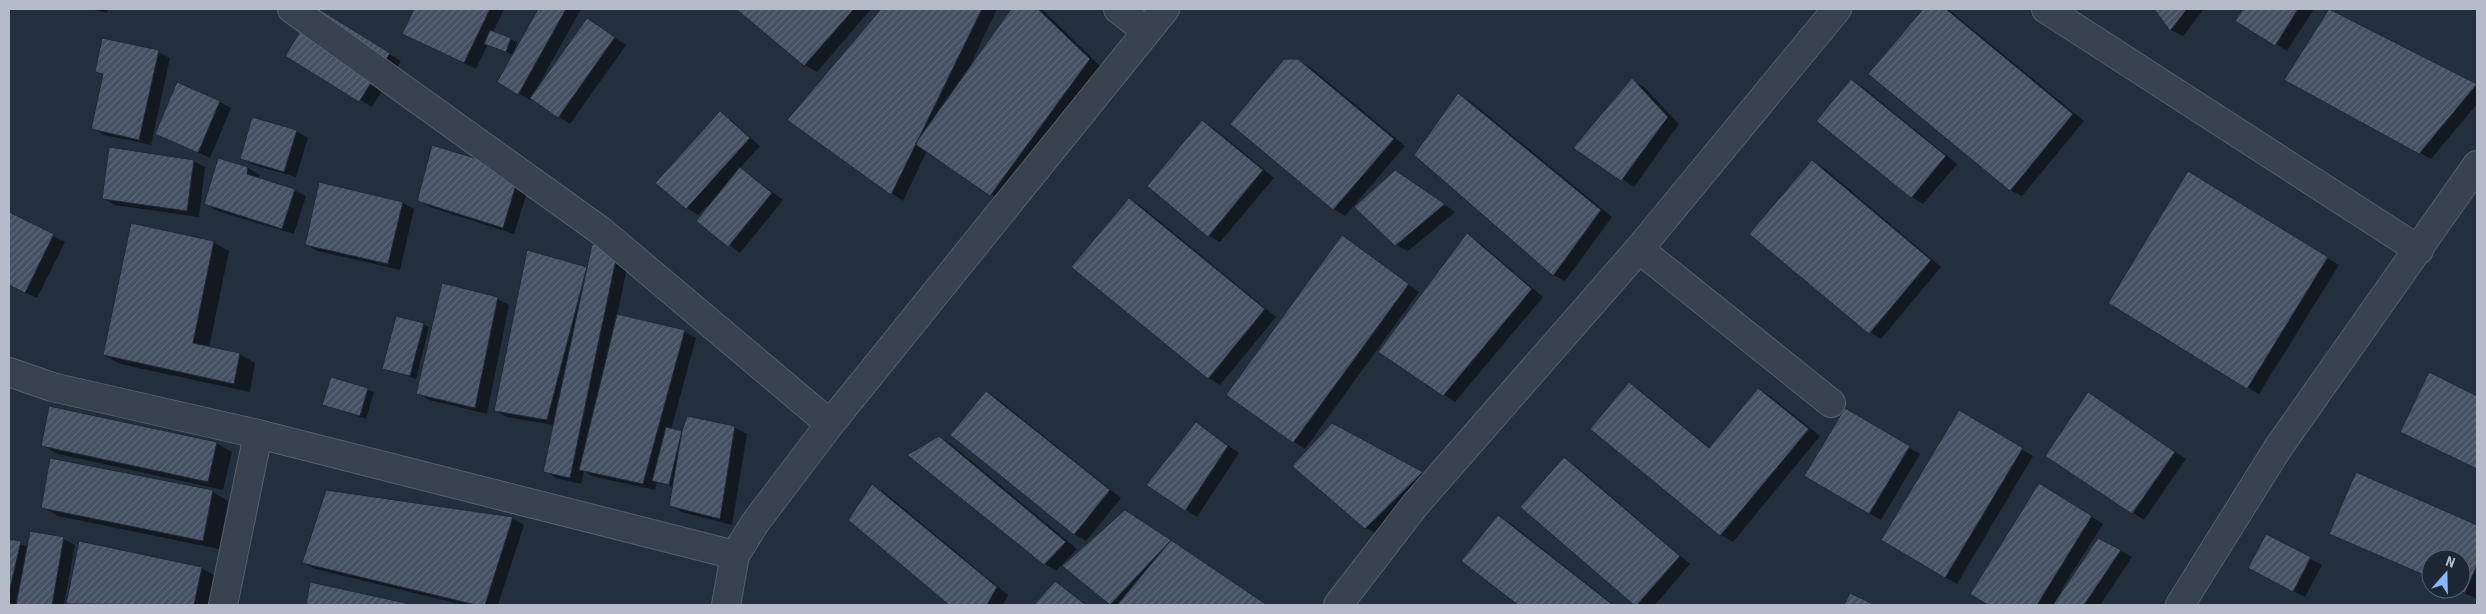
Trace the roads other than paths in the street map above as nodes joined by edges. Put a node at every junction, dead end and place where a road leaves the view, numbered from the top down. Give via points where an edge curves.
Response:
1 (292, 9) edge
2 (1118, 9) edge
3 (1165, 9) edge
4 (1837, 9) edge
5 (2046, 9) edge
6 (1146, 31) junction
7 (2477, 165) edge
8 (1639, 249) junction
9 (2419, 250) junction
10 (9, 372) edge
11 (1831, 404) dead end
12 (830, 424) junction
13 (258, 434) junction
14 (735, 555) junction
15 (223, 605) edge
16 (726, 605) edge
17 (1338, 605) edge
18 (2180, 605) edge

1 - 12 street via 601,231
2 - 6 street
3 - 6 street
4 - 8 street
5 - 9 street
6 - 12 street
7 - 9 street
8 - 11 street
8 - 17 street via 1415,505
9 - 18 street via 2278,448
10 - 13 street via 52,387
12 - 14 street via 755,523
13 - 14 street
13 - 15 street
14 - 16 street

